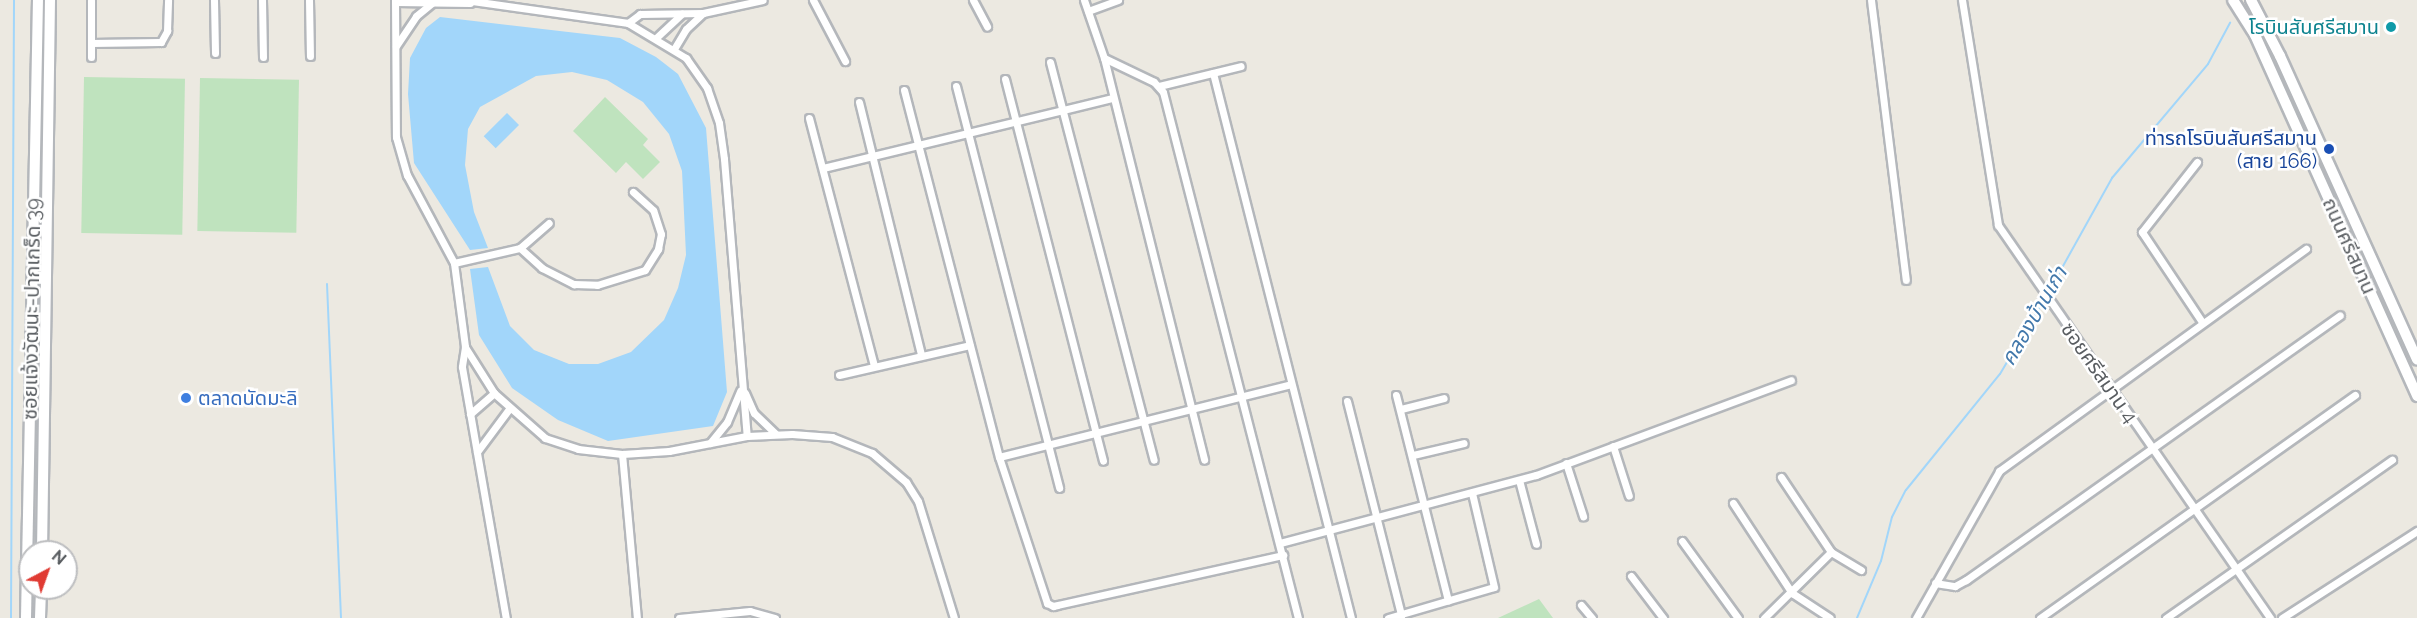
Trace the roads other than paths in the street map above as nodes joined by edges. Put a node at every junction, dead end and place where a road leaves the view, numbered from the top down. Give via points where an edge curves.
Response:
1 (38, 0) edge
2 (50, 0) edge
3 (91, 0) edge
4 (168, 0) edge
5 (214, 0) edge
6 (262, 0) edge
7 (309, 0) edge
8 (763, 0) edge
9 (813, 0) edge
10 (974, 0) edge
11 (1084, 0) edge
12 (1118, 0) edge
13 (1871, 0) edge
14 (1962, 0) edge
15 (2233, 0) edge
16 (2251, 0) edge
17 (395, 1) edge
18 (433, 2) junction
19 (468, 2) edge
20 (1088, 11) junction
21 (682, 14) junction
22 (703, 14) junction
23 (628, 23) junction
24 (987, 26) dead end
25 (657, 37) junction
26 (91, 43) junction
27 (396, 47) junction
28 (674, 49) junction
29 (215, 52) dead end
30 (310, 56) dead end
31 (91, 57) dead end
32 (263, 57) dead end
33 (1104, 58) junction
34 (845, 61) dead end
35 (1050, 62) dead end
36 (1241, 66) dead end
37 (1213, 73) junction
38 (1005, 79) dead end
39 (956, 86) dead end
40 (1160, 86) junction
41 (904, 90) dead end
42 (1112, 98) junction
43 (859, 102) dead end
44 (1063, 110) junction
45 (809, 118) dead end
46 (1016, 122) junction
47 (968, 133) junction
48 (918, 145) junction
49 (872, 156) junction
50 (2197, 162) dead end
51 (823, 168) junction
52 (633, 192) dead end
53 (549, 223) dead end
54 (520, 248) junction
55 (2306, 249) dead end
56 (454, 263) junction
57 (1906, 280) dead end
58 (2340, 315) dead end
59 (2202, 322) junction
60 (970, 345) junction
61 (465, 347) junction
62 (921, 355) junction
63 (2417, 360) edge
64 (874, 365) junction
65 (839, 375) dead end
66 (1791, 380) dead end
67 (1291, 384) junction
68 (742, 386) junction
69 (2111, 389) junction
70 (494, 393) junction
71 (1396, 394) dead end
72 (2355, 395) dead end
73 (1242, 396) junction
74 (2417, 396) edge
75 (1444, 398) dead end
76 (1347, 401) dead end
77 (1191, 408) junction
78 (509, 409) junction
79 (1401, 409) junction
80 (470, 414) junction
81 (1143, 420) junction
82 (1095, 432) junction
83 (778, 435) junction
84 (747, 436) junction
85 (710, 443) junction
86 (1464, 443) dead end
87 (1048, 445) junction
88 (1613, 446) junction
89 (2153, 449) junction
90 (477, 452) junction
91 (622, 454) junction
92 (1413, 456) junction
93 (999, 457) junction
94 (1103, 460) dead end
95 (1154, 460) dead end
96 (1204, 460) dead end
97 (2392, 460) dead end
98 (1566, 463) junction
99 (1780, 477) dead end
100 (1519, 480) junction
101 (1059, 488) dead end
102 (1472, 493) junction
103 (1629, 496) dead end
104 (1733, 503) dead end
105 (1426, 505) junction
106 (2194, 508) junction
107 (1583, 516) dead end
108 (1376, 519) junction
109 (2417, 531) edge
110 (1329, 532) junction
111 (42, 540) edge
112 (1682, 541) dead end
113 (1280, 543) junction
114 (1536, 544) dead end
115 (1831, 552) junction
116 (1283, 555) junction
117 (2236, 569) junction
118 (1861, 570) dead end
119 (1631, 576) dead end
120 (1935, 583) junction
121 (1792, 593) junction
122 (41, 600) edge
123 (1448, 601) junction
124 (1581, 605) dead end
125 (1401, 615) junction
126 (26, 618) edge
127 (40, 618) edge
128 (506, 618) edge
129 (637, 618) edge
130 (679, 618) edge
131 (775, 618) edge
132 (954, 618) edge
133 (1298, 618) edge
134 (1352, 618) edge
135 (1388, 618) edge
136 (1592, 618) edge
137 (1663, 618) edge
138 (1738, 618) edge
139 (1764, 618) edge
140 (1830, 618) edge
141 (1916, 618) edge
142 (2040, 618) edge
143 (2166, 618) edge
144 (2270, 618) edge
145 (2282, 618) edge

1 - 126 main road, ซอยแจ้งวัฒนะ-ปากเกร็ด 39
2 - 111 main road, ซอยแจ้งวัฒนะ-ปากเกร็ด 39
3 - 26 street
4 - 26 street via 167,31 161,42
5 - 29 street
6 - 32 street
7 - 30 street
8 - 22 street
9 - 34 street
10 - 24 street
11 - 20 street
12 - 20 street
13 - 57 street
14 - 69 street, ซอยศรีสมาน 4 via 1997,221
15 - 74 main road, ถนนศรีสมาน via 2254,35
16 - 63 main road, ถนนศรีสมาน
17 - 18 street
17 - 27 street
18 - 19 street
18 - 27 street via 416,16
19 - 23 street
20 - 33 street
21 - 22 street
21 - 23 street via 640,14
21 - 25 street
22 - 28 street
23 - 25 street
25 - 28 street
26 - 31 street
27 - 56 street via 396,137 407,175
28 - 68 street via 686,58 707,88 719,123
33 - 40 street
33 - 42 street
35 - 44 street
36 - 37 street
37 - 40 street
37 - 67 street
38 - 46 street
39 - 47 street
40 - 73 street
41 - 48 street
42 - 44 street
42 - 77 street
43 - 49 street
44 - 46 street
44 - 81 street
45 - 51 street
46 - 47 street
46 - 82 street
47 - 48 street
47 - 87 street
48 - 49 street
48 - 60 street
49 - 51 street
49 - 62 street
50 - 59 street via 2142,232
51 - 64 street
52 - 54 street via 653,210 661,234 658,249 645,270 597,285 574,284 542,268
53 - 54 street
54 - 56 street
55 - 59 street
56 - 61 street
58 - 89 street
59 - 69 street
60 - 62 street
60 - 93 street
61 - 70 street
61 - 80 street via 462,367
62 - 64 street
64 - 65 street
66 - 88 street
67 - 73 street
67 - 110 street
68 - 83 street via 754,413
68 - 84 street
68 - 85 street via 728,422
69 - 89 street, ซอยศรีสมาน 4
69 - 120 street via 1999,471
70 - 78 street
70 - 80 street
71 - 79 street
72 - 106 street
73 - 77 street
73 - 113 street
75 - 79 street
76 - 108 street
77 - 81 street
77 - 96 street
78 - 90 street
78 - 91 street via 545,438 578,449
79 - 92 street
80 - 90 street
81 - 82 street
81 - 95 street
82 - 87 street
82 - 94 street
83 - 84 street
83 - 132 street via 832,437 854,445 872,453 906,482 928,528
84 - 85 street
85 - 91 street
86 - 92 street
87 - 93 street
87 - 101 street
88 - 98 street
88 - 103 street
89 - 106 street, ซอยศรีสมาน 4
89 - 120 street via 1966,580 1955,586
90 - 128 street
91 - 129 street
92 - 105 street
93 - 116 street via 1035,576 1049,605
97 - 117 street
98 - 100 street
98 - 107 street
99 - 115 street
100 - 102 street
100 - 114 street
102 - 105 street
102 - 123 street via 1494,585
104 - 121 street
105 - 108 street
105 - 123 street
106 - 117 street, ซอยศรีสมาน 4
106 - 142 street
108 - 110 street
108 - 125 street
109 - 145 street
110 - 113 street
110 - 134 street
112 - 138 street
113 - 116 street
115 - 118 street
115 - 121 street
116 - 133 street
117 - 143 street
117 - 144 street, ซอยศรีสมาน 4
119 - 137 street
120 - 141 street
121 - 139 street
121 - 140 street
122 - 127 main road
123 - 125 street
124 - 136 street
125 - 135 street
130 - 131 street via 750,611

